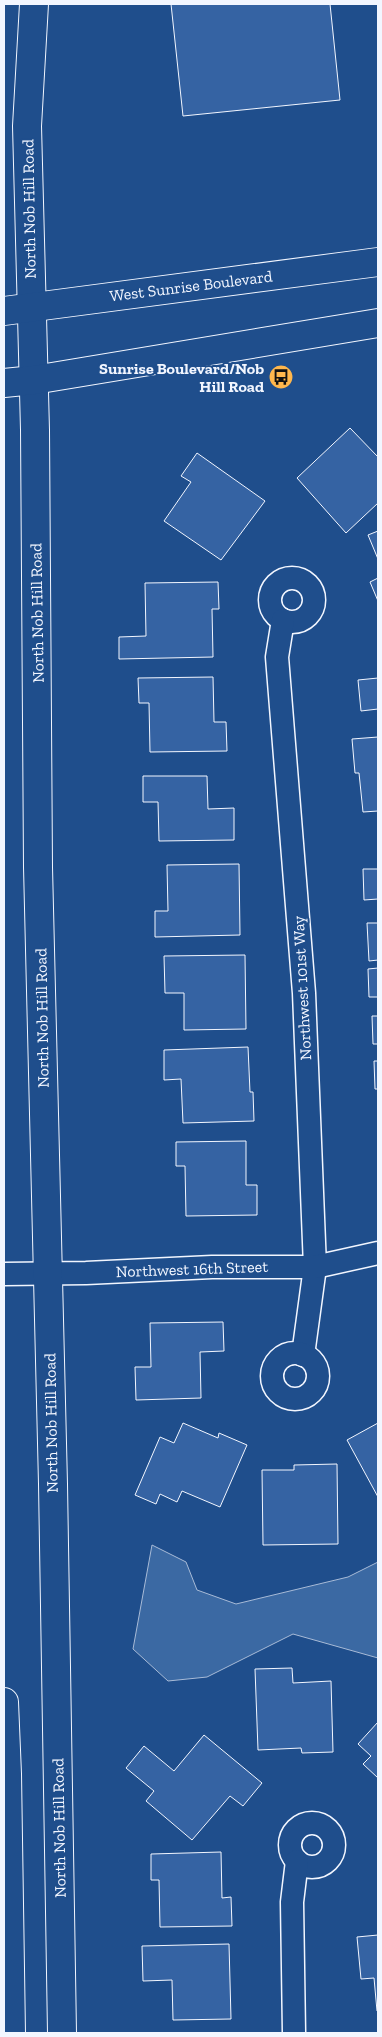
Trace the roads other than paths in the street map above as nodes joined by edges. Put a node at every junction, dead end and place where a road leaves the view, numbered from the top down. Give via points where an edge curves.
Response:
1 (34, 4) edge
2 (378, 262) edge
3 (32, 307) junction
4 (4, 311) edge
5 (378, 323) edge
6 (34, 380) junction
7 (4, 384) edge
8 (283, 620) dead end
9 (378, 1253) edge
10 (315, 1267) junction
11 (48, 1273) junction
12 (4, 1274) edge
13 (303, 1355) dead end
14 (4, 1702) edge
15 (297, 1861) dead end
16 (11, 2033) edge
17 (62, 2033) edge
18 (294, 2033) edge

1 - 3 main road, North Nob Hill Road via 27,126
2 - 3 main road, West Sunrise Boulevard
3 - 4 main road, West Sunrise Boulevard
3 - 6 main road, North Nob Hill Road
5 - 6 main road
6 - 7 main road
6 - 11 main road, North Nob Hill Road via 38,877
8 - 10 street, Northwest 101st Way via 277,657 304,993
9 - 10 street, Northwest 16th Street
10 - 11 street, Northwest 16th Street
10 - 13 street, Northwest 101st Way
11 - 12 street, Northwest 16th Street
11 - 17 main road, North Nob Hill Road
14 - 16 main road
15 - 18 street via 292,1902

